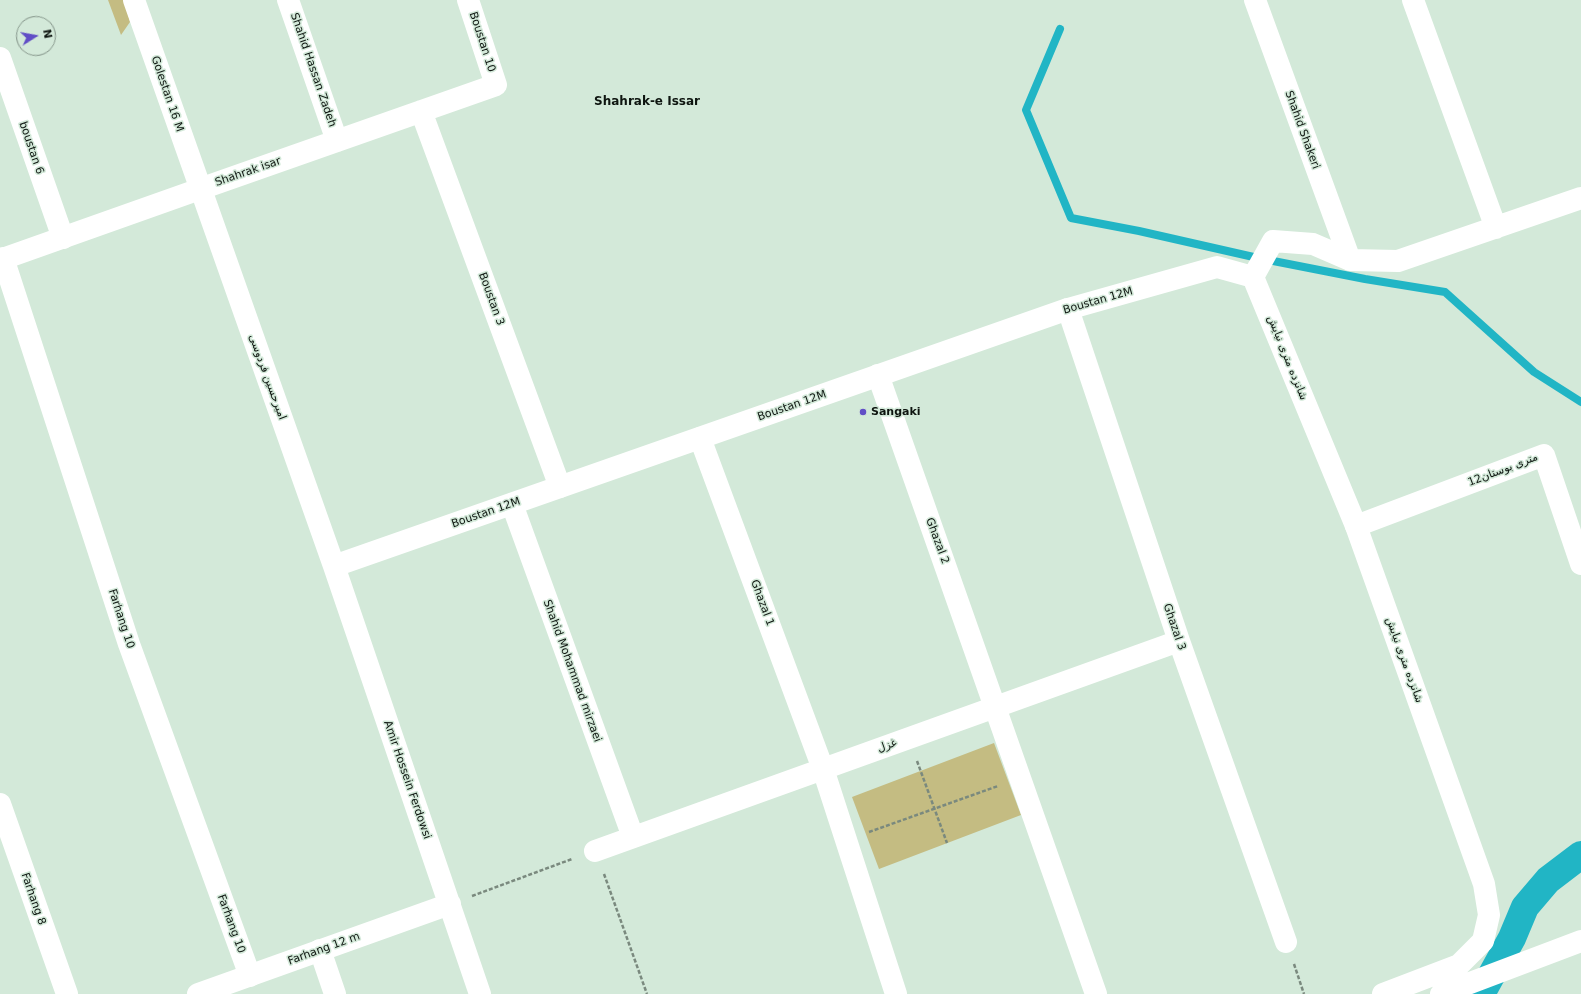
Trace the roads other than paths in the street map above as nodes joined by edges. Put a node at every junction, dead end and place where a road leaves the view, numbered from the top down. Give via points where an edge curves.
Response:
1 (134, 0) edge
2 (288, 0) edge
3 (468, 0) edge
4 (1255, 0) edge
5 (1413, 0) edge
6 (0, 58) edge
7 (496, 85) joint
8 (421, 111) junction
9 (337, 141) junction
10 (200, 189) junction
11 (1581, 198) edge
12 (1496, 228) junction
13 (63, 238) junction
14 (2, 259) edge
15 (1350, 260) junction
16 (1253, 277) junction
17 (1068, 309) junction
18 (878, 375) junction
19 (700, 438) junction
20 (560, 487) junction
21 (512, 504) junction
22 (1356, 526) junction
23 (1581, 564) edge
24 (334, 566) junction
25 (1179, 641) junction
26 (996, 706) junction
27 (823, 769) junction
28 (0, 804) edge
29 (633, 838) junction
30 (595, 851) road end
31 (450, 904) junction
32 (1286, 942) road end
33 (1581, 942) edge
34 (320, 950) junction
35 (250, 976) junction
36 (67, 994) edge
37 (198, 994) edge
38 (335, 994) edge
39 (480, 994) edge
40 (896, 994) edge
41 (1096, 994) edge
42 (1383, 994) edge
43 (1441, 994) edge

1 - 10 street, Golestan 16 M
2 - 9 street, Shahid Hassan Zadeh
3 - 7 street, Boustan 10
4 - 15 street, Shahid Shakeri
5 - 12 street
6 - 13 street, boustan 6
7 - 8 street, Shahrak isar
8 - 9 street, Shahrak isar
8 - 20 street, Boustan 3
9 - 10 street, Shahrak isar
10 - 13 street, Shahrak isar
10 - 24 street, امیرحسین فردوسی
11 - 12 street
12 - 15 street via 1398,260
13 - 14 street, Shahrak isar
14 - 35 street, Farhang 10 via 129,644
15 - 16 street via 1313,244 1273,241
16 - 17 street, Boustan 12M via 1217,267
16 - 22 street, شانزده متری نیایش
17 - 18 street, Boustan 12M
17 - 25 street, Ghazal 3
18 - 19 street, Boustan 12M
18 - 26 street, Ghazal 2
19 - 20 street, Boustan 12M
19 - 27 street, Ghazal 1
20 - 21 street, Boustan 12M
21 - 24 street, Boustan 12M
21 - 29 street, Shahid Mohammad mirzaei
22 - 23 street, 12متری بوستان via 1544,455
22 - 42 street, شانزده متری نیایش via 1484,884 1489,915 1483,941 1458,965
24 - 31 street, Amir Hossein Ferdowsi
25 - 26 street, غزل
25 - 32 street, Ghazal 3
26 - 27 street, غزل
26 - 41 street, Ghazal 2
27 - 29 street, غزل
27 - 40 street, Ghazal 1
28 - 36 street, Farhang 8
29 - 30 street, غزل
31 - 34 street, Farhang 12 m
31 - 39 street, Amir Hossein Ferdowsi
33 - 43 street
34 - 35 street, Farhang 12 m
34 - 38 street
35 - 37 street, Farhang 12 m

